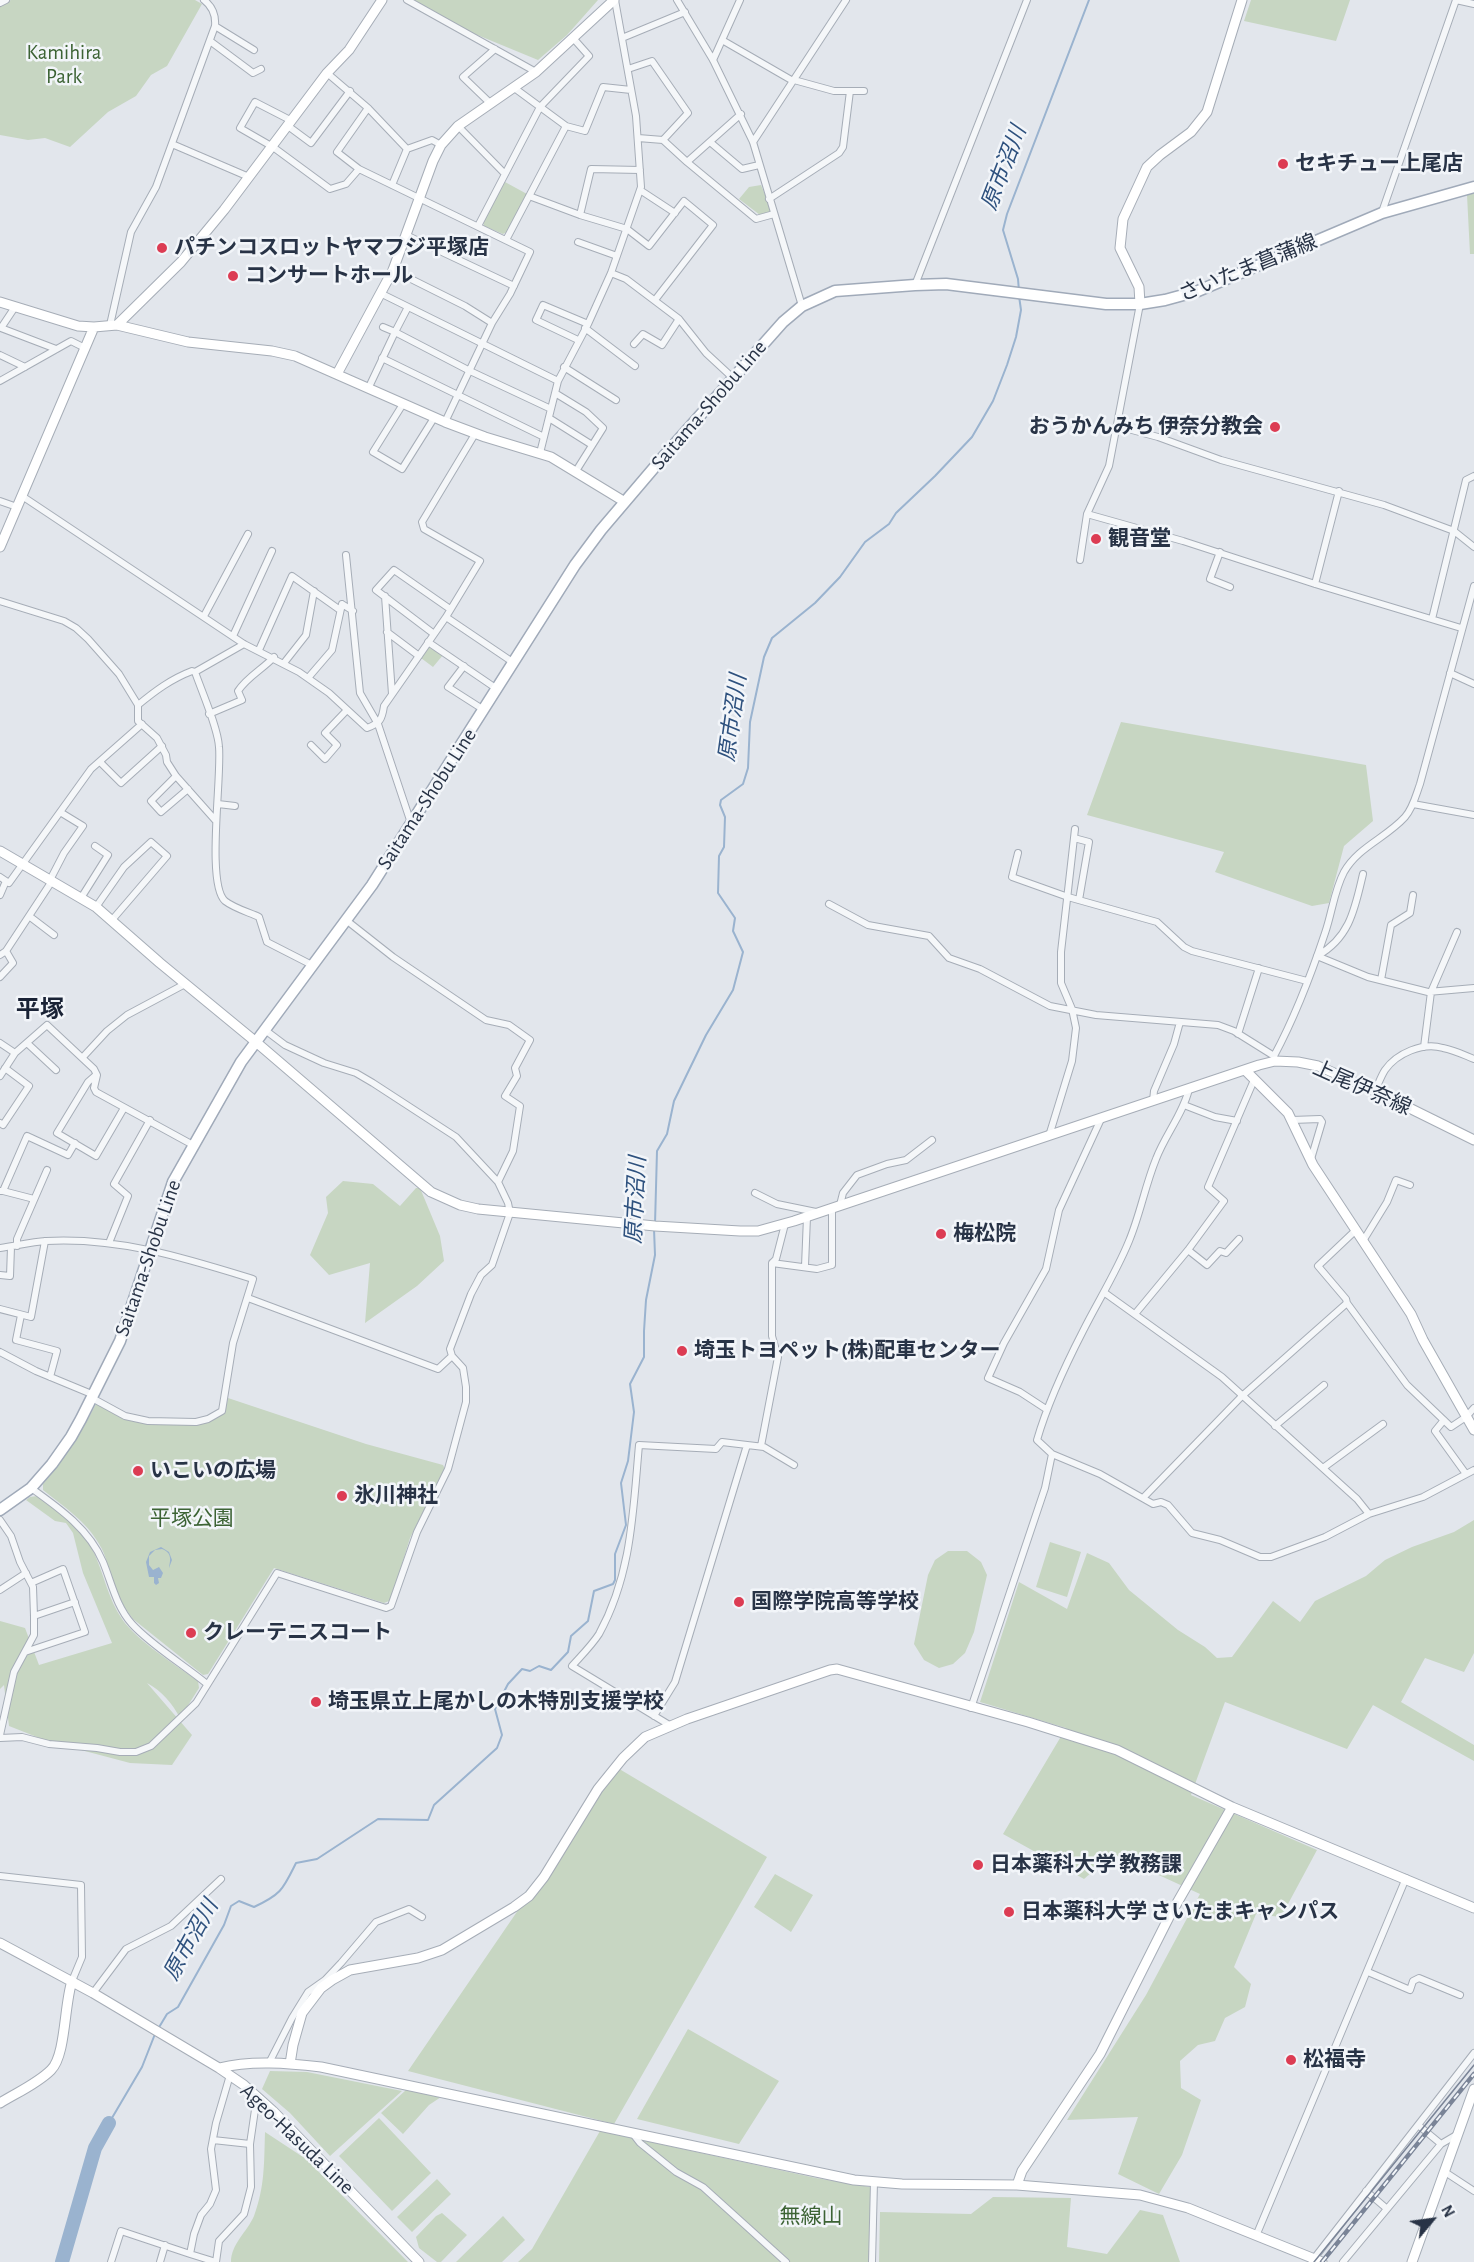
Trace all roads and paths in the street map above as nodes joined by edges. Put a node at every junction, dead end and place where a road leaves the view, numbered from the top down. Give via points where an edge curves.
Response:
1 (6, 0) edge
2 (204, 0) edge
3 (382, 0) edge
4 (407, 0) edge
5 (614, 0) edge
6 (677, 0) edge
7 (740, 0) edge
8 (846, 0) edge
9 (1027, 0) edge
10 (1242, 0) edge
11 (1456, 0) edge
12 (0, 3) edge
13 (1474, 4) edge
14 (685, 12) junction
15 (215, 26) junction
16 (573, 38) junction
17 (622, 38) junction
18 (722, 40) junction
19 (210, 41) junction
20 (495, 49) junction
21 (254, 50) dead end
22 (713, 60) junction
23 (261, 69) dead end
24 (628, 69) junction
25 (327, 72) junction
26 (536, 72) junction
27 (793, 80) junction
28 (513, 87) junction
29 (631, 90) junction
30 (350, 91) junction
31 (850, 91) junction
32 (864, 91) dead end
33 (490, 103) junction
34 (540, 107) junction
35 (368, 108) junction
36 (741, 114) junction
37 (290, 124) junction
38 (458, 126) junction
39 (566, 126) junction
40 (638, 138) junction
41 (663, 140) junction
42 (710, 142) junction
43 (753, 142) junction
44 (172, 144) junction
45 (441, 145) junction
46 (273, 147) junction
47 (407, 149) junction
48 (687, 162) junction
49 (759, 165) junction
50 (359, 169) junction
51 (640, 170) junction
52 (505, 174) junction
53 (249, 177) junction
54 (392, 185) junction
55 (1474, 187) edge
56 (640, 190) junction
57 (529, 196) junction
58 (419, 199) junction
59 (769, 199) junction
60 (675, 213) junction
61 (1382, 213) junction
62 (580, 214) junction
63 (774, 214) junction
64 (478, 226) junction
65 (627, 229) junction
66 (406, 235) junction
67 (506, 240) junction
68 (578, 242) dead end
69 (617, 256) junction
70 (393, 270) junction
71 (611, 273) junction
72 (915, 285) junction
73 (514, 286) junction
74 (380, 292) junction
75 (1019, 293) joint
76 (655, 300) junction
77 (0, 302) edge
78 (1140, 304) junction
79 (802, 306) junction
80 (15, 307) junction
81 (408, 307) junction
82 (679, 319) junction
83 (492, 323) junction
84 (113, 325) junction
85 (586, 326) junction
86 (94, 327) junction
87 (383, 327) dead end
88 (395, 332) junction
89 (578, 340) junction
90 (634, 344) dead end
91 (482, 345) junction
92 (85, 348) junction
93 (56, 349) junction
94 (0, 355) edge
95 (382, 358) junction
96 (635, 366) dead end
97 (25, 367) junction
98 (564, 367) junction
99 (470, 371) junction
100 (337, 374) junction
101 (733, 378) junction
102 (0, 381) edge
103 (558, 381) junction
104 (368, 389) junction
105 (555, 393) junction
106 (458, 395) junction
107 (616, 400) dead end
108 (403, 404) junction
109 (551, 409) junction
110 (434, 418) junction
111 (549, 418) junction
112 (445, 422) junction
113 (1117, 426) junction
114 (475, 434) junction
115 (544, 437) junction
116 (592, 445) junction
117 (540, 453) junction
118 (576, 471) junction
119 (1474, 476) edge
120 (1339, 491) junction
121 (22, 496) junction
122 (0, 501) edge
123 (625, 502) junction
124 (17, 507) junction
125 (1087, 514) junction
126 (1454, 531) junction
127 (248, 534) dead end
128 (1474, 546) edge
129 (0, 547) edge
130 (272, 551) dead end
131 (1220, 552) junction
132 (346, 555) dead end
133 (1080, 560) dead end
134 (1315, 584) junction
135 (1474, 586) edge
136 (1230, 587) dead end
137 (314, 591) junction
138 (385, 596) junction
139 (0, 601) edge
140 (450, 609) junction
141 (340, 610) junction
142 (353, 612) junction
143 (204, 616) junction
144 (446, 617) junction
145 (1432, 619) junction
146 (1461, 628) junction
147 (387, 632) junction
148 (434, 634) junction
149 (233, 636) junction
150 (428, 642) junction
151 (244, 644) junction
152 (259, 650) junction
153 (419, 656) junction
154 (274, 657) junction
155 (284, 663) junction
156 (514, 663) junction
157 (464, 666) junction
158 (195, 672) junction
159 (1450, 674) junction
160 (308, 678) junction
161 (1474, 684) edge
162 (498, 689) junction
163 (392, 695) junction
164 (138, 705) junction
165 (347, 710) junction
166 (484, 710) junction
167 (209, 714) junction
168 (142, 724) junction
169 (378, 724) junction
170 (311, 745) dead end
171 (162, 746) junction
172 (100, 762) junction
173 (176, 776) junction
174 (188, 789) junction
175 (218, 804) junction
176 (1413, 804) junction
177 (235, 806) dead end
178 (60, 812) junction
179 (1474, 815) edge
180 (216, 821) junction
181 (411, 824) junction
182 (1075, 829) dead end
183 (1074, 838) junction
184 (95, 846) dead end
185 (0, 851) edge
186 (1018, 853) dead end
187 (23, 864) junction
188 (1363, 874) dead end
189 (3, 879) edge
190 (51, 880) junction
191 (0, 895) edge
192 (1413, 895) dead end
193 (1068, 897) junction
194 (81, 898) junction
195 (1079, 900) junction
196 (829, 904) dead end
197 (96, 907) junction
198 (29, 916) junction
199 (112, 920) junction
200 (346, 920) junction
201 (1457, 932) dead end
202 (54, 935) dead end
203 (3, 953) edge
204 (1317, 956) junction
205 (312, 966) junction
206 (1259, 969) junction
207 (0, 977) edge
208 (1382, 980) junction
209 (1307, 981) junction
210 (185, 984) junction
211 (1474, 988) edge
212 (1431, 992) junction
213 (1072, 1009) junction
214 (1180, 1022) junction
215 (265, 1030) junction
216 (1238, 1034) junction
217 (27, 1042) junction
218 (255, 1042) junction
219 (0, 1043) edge
220 (1425, 1047) junction
221 (15, 1053) junction
222 (82, 1057) junction
223 (1275, 1059) junction
224 (1474, 1059) edge
225 (6, 1068) junction
226 (56, 1070) dead end
227 (1245, 1070) junction
228 (97, 1075) junction
229 (0, 1076) edge
230 (1254, 1080) junction
231 (1189, 1089) junction
232 (1375, 1091) junction
233 (1153, 1101) junction
234 (1184, 1105) junction
235 (124, 1108) junction
236 (1101, 1119) junction
237 (150, 1120) junction
238 (1292, 1120) junction
239 (1238, 1121) junction
240 (0, 1124) edge
241 (1049, 1136) junction
242 (932, 1140) dead end
243 (1474, 1140) edge
244 (75, 1143) junction
245 (193, 1145) junction
246 (1310, 1160) junction
247 (47, 1170) dead end
248 (498, 1182) junction
249 (1410, 1185) dead end
250 (2, 1191) edge
251 (755, 1192) dead end
252 (34, 1199) junction
253 (836, 1207) junction
254 (510, 1213) junction
255 (819, 1213) junction
256 (807, 1217) junction
257 (785, 1224) junction
258 (1356, 1230) junction
259 (1239, 1239) dead end
260 (45, 1241) junction
261 (1363, 1241) junction
262 (109, 1243) junction
263 (14, 1246) junction
264 (0, 1248) edge
265 (150, 1250) junction
266 (1188, 1250) junction
267 (772, 1263) junction
268 (805, 1266) junction
269 (0, 1275) edge
270 (1105, 1293) junction
271 (248, 1298) junction
272 (1347, 1303) junction
273 (0, 1309) edge
274 (1135, 1314) junction
275 (21, 1315) junction
276 (0, 1352) edge
277 (452, 1356) junction
278 (50, 1377) junction
279 (1324, 1385) dead end
280 (1242, 1396) junction
281 (93, 1397) junction
282 (1474, 1408) edge
283 (1046, 1409) junction
284 (1466, 1417) junction
285 (1444, 1420) junction
286 (1383, 1424) dead end
287 (1275, 1426) junction
288 (1474, 1430) edge
289 (747, 1445) junction
290 (761, 1446) junction
291 (1052, 1454) junction
292 (794, 1465) dead end
293 (1323, 1468) junction
294 (1474, 1470) edge
295 (1466, 1474) junction
296 (31, 1488) junction
297 (1143, 1498) junction
298 (0, 1510) edge
299 (1369, 1514) junction
300 (0, 1520) edge
301 (26, 1573) junction
302 (31, 1583) junction
303 (1, 1586) edge
304 (75, 1602) junction
305 (34, 1616) junction
306 (25, 1652) junction
307 (207, 1684) junction
308 (971, 1708) junction
309 (654, 1716) junction
310 (671, 1726) junction
311 (0, 1736) edge
312 (1232, 1807) junction
313 (0, 1876) edge
314 (1406, 1878) junction
315 (220, 1879) dead end
316 (1474, 1908) edge
317 (422, 1917) dead end
318 (0, 1943) edge
319 (1368, 1972) junction
320 (72, 1981) junction
321 (93, 1993) junction
322 (1460, 1995) dead end
323 (1474, 2053) edge
324 (269, 2063) junction
325 (290, 2064) junction
326 (219, 2068) junction
327 (230, 2075) junction
328 (1474, 2089) edge
329 (257, 2096) junction
330 (1474, 2098) edge
331 (0, 2103) edge
332 (1467, 2108) junction
333 (1418, 2125) junction
334 (632, 2132) junction
335 (1458, 2134) junction
336 (213, 2140) junction
337 (250, 2144) junction
338 (1441, 2144) junction
339 (1445, 2172) junction
340 (874, 2182) junction
341 (1017, 2185) junction
342 (1366, 2191) junction
343 (1474, 2192) edge
344 (1386, 2208) junction
345 (1256, 2236) junction
346 (165, 2245) junction
347 (190, 2254) junction
348 (1316, 2261) edge
349 (111, 2262) edge
350 (160, 2262) edge
351 (216, 2262) edge
352 (419, 2262) edge
353 (786, 2262) edge
354 (872, 2262) edge
355 (1343, 2262) edge
356 (1412, 2262) edge

1 - 12 street
2 - 15 street via 216,18
3 - 25 street via 349,50
4 - 20 street
5 - 16 street
5 - 17 street
6 - 14 street
7 - 18 street
8 - 27 street
9 - 72 street
10 - 78 street via 1207,112 1191,132 1147,167 1123,219 1120,248 1139,287
11 - 13 street
11 - 61 street
14 - 17 street
14 - 22 street
15 - 19 street
15 - 21 street
16 - 26 street
16 - 34 street via 590,56
17 - 24 street
18 - 22 street
18 - 27 street
19 - 23 street via 253,73
19 - 44 street
20 - 26 street
20 - 33 street via 463,77
22 - 36 street
24 - 29 street
24 - 41 street via 652,61 688,113
25 - 30 street
25 - 37 street
26 - 28 street
27 - 31 street via 834,91
27 - 43 street
28 - 33 street
28 - 34 street
29 - 39 street via 603,87 585,131
29 - 40 street
30 - 35 street
30 - 37 street via 311,143
31 - 32 street
31 - 59 street via 839,153
33 - 38 street
34 - 39 street
34 - 52 street
35 - 47 street
35 - 50 street via 337,152
36 - 42 street
36 - 43 street
37 - 46 street
37 - 46 street via 255,102 240,128
38 - 45 street
38 - 52 street
39 - 57 street
40 - 41 street
40 - 51 street
41 - 48 street
42 - 48 street
42 - 49 street via 742,170
43 - 49 street
44 - 53 street
44 - 84 street via 156,187 131,232
45 - 47 street via 432,140
45 - 58 street
46 - 50 street via 330,189 346,184
46 - 53 street
47 - 54 street
48 - 63 street via 756,219
49 - 59 street
50 - 54 street
51 - 56 street
51 - 62 street via 591,169
52 - 64 street
53 - 84 street via 181,262
54 - 58 street
55 - 61 main road, さいたま菖蒲線
56 - 60 street
56 - 65 street
57 - 62 street
57 - 67 street
58 - 64 street
58 - 66 street
59 - 63 street
60 - 65 street via 649,246
60 - 76 street via 684,201 713,225
61 - 78 main road, さいたま菖蒲線 via 1198,291
62 - 65 street
63 - 79 street
64 - 67 street
65 - 69 street
66 - 70 street
66 - 73 street
67 - 73 street via 530,252
68 - 69 street
69 - 71 street
70 - 74 street
70 - 83 street
71 - 76 street
71 - 85 street
72 - 75 main road, Saitama-Shobu Line via 946,284
72 - 79 main road, Saitama-Shobu Line via 835,291
73 - 83 street
74 - 81 street
74 - 100 street
75 - 78 main road, さいたま菖蒲線
76 - 82 street
77 - 80 street
78 - 113 street
79 - 101 main road, Saitama-Shobu Line via 766,339
80 - 86 street
80 - 93 street via 1,328
81 - 88 street
81 - 91 street
82 - 90 street via 662,345 643,334
82 - 101 street via 706,353
83 - 91 street
84 - 86 street
84 - 100 street via 188,342 284,352
85 - 89 street
85 - 89 street via 543,305 536,320
85 - 96 street
86 - 92 street
87 - 88 street
88 - 95 street
88 - 99 street
89 - 98 street
91 - 99 street
91 - 103 street
92 - 93 street via 71,341
92 - 121 street
93 - 97 street
94 - 97 street
95 - 104 street
95 - 106 street
97 - 102 street
98 - 103 street
98 - 107 street
99 - 106 street
99 - 109 street
100 - 104 street
101 - 123 main road, Saitama-Shobu Line
103 - 105 street
104 - 108 street
105 - 109 street
105 - 116 street via 603,428
106 - 112 street
106 - 115 street
108 - 110 street
108 - 110 street via 373,452 402,469
109 - 111 street
110 - 112 street
111 - 115 street
111 - 116 street
112 - 114 street
113 - 120 street via 1221,460
113 - 125 street via 1109,466
114 - 117 street
114 - 140 street via 422,522 424,529 480,561
115 - 117 street
116 - 118 street
117 - 118 street
118 - 123 street
119 - 126 street via 1466,480
120 - 126 street
120 - 134 street
121 - 124 street
121 - 143 street
122 - 124 street
123 - 156 main road, Saitama-Shobu Line via 575,565
124 - 129 street
125 - 131 street
125 - 133 street
126 - 128 street
126 - 145 street
127 - 143 street
130 - 149 street
131 - 134 street
131 - 136 street via 1210,579
132 - 142 street
134 - 145 street
135 - 146 street
137 - 141 street
137 - 152 street via 292,576
137 - 155 street via 306,634
138 - 140 street via 376,590 394,570
138 - 147 street
138 - 148 street
139 - 164 street via 76,628 119,674
140 - 144 street
141 - 142 street via 342,604
141 - 160 street via 332,650
142 - 169 street via 360,693
143 - 149 street
144 - 148 street
144 - 156 street
145 - 146 street
146 - 159 street
147 - 153 street
147 - 163 street
148 - 150 street
149 - 151 street
150 - 153 street
150 - 157 street
151 - 152 street
151 - 158 street
152 - 154 street
153 - 163 street
154 - 155 street
154 - 167 street via 244,682 238,691 242,700
155 - 160 street
156 - 162 main road, Saitama-Shobu Line
157 - 162 street
157 - 166 street via 448,687
158 - 164 street via 181,675
158 - 167 street
159 - 161 street
159 - 176 street
160 - 165 street
162 - 166 main road, Saitama-Shobu Line
163 - 169 street
164 - 168 street via 138,721
165 - 169 street via 366,728
165 - 170 street via 325,733 337,745 325,759
166 - 181 main road, Saitama-Shobu Line
167 - 175 street via 219,745
168 - 171 street
168 - 172 street
169 - 181 street
171 - 172 street via 121,783
171 - 173 street
172 - 178 street
173 - 174 street
173 - 174 street via 151,801 161,812
174 - 180 street
175 - 177 street
175 - 180 street
176 - 179 street
176 - 204 street via 1405,817 1364,849 1345,870
178 - 187 street
178 - 190 street via 83,826
180 - 205 street via 219,890 224,900 258,917 267,942
181 - 200 main road, Saitama-Shobu Line
182 - 183 street
183 - 193 street
183 - 195 street via 1089,842
184 - 194 street via 108,855
185 - 187 street, 上尾伊奈線
186 - 193 street via 1012,877
187 - 189 street via 9,883
187 - 190 street, 上尾伊奈線
188 - 204 street via 1345,931 1331,948
189 - 191 street
190 - 194 street, 上尾伊奈線
190 - 198 street
192 - 208 street via 1410,913 1391,925
193 - 195 street
193 - 213 street via 1061,983
194 - 197 street, 上尾伊奈線
195 - 206 street via 1152,920 1192,951
196 - 213 street via 868,925 929,936 949,958 980,969 1050,1006
197 - 199 street, 上尾伊奈線
197 - 199 street via 124,867 151,842 167,856
198 - 202 street
198 - 203 street
199 - 210 street, 上尾伊奈線
200 - 205 main road, Saitama-Shobu Line
200 - 248 street via 486,1020 509,1025 530,1040 514,1068 517,1076 505,1096 520,1106 513,1152
201 - 212 street
203 - 207 street via 13,963
204 - 208 street
204 - 209 street
205 - 215 main road, Saitama-Shobu Line
206 - 209 street
206 - 216 street
208 - 212 street
209 - 223 street
210 - 218 street, 上尾伊奈線
210 - 222 street via 127,1015
211 - 212 street
212 - 220 street
213 - 214 street via 1096,1015
213 - 241 street via 1076,1028 1072,1061
214 - 216 street via 1218,1025
214 - 233 street
215 - 218 main road, Saitama-Shobu Line
215 - 248 street via 285,1045 356,1073 456,1137
216 - 223 street
217 - 221 street
217 - 222 street via 47,1025
217 - 226 street
218 - 245 main road, Saitama-Shobu Line
218 - 254 street, 上尾伊奈線 via 431,1192 460,1205
219 - 221 street
220 - 224 street via 1442,1047
220 - 232 street via 1396,1058
221 - 225 street
222 - 228 street
223 - 227 street, 上尾伊奈線
223 - 232 street, 上尾伊奈線 via 1318,1066
225 - 229 street
225 - 240 street via 29,1086
227 - 230 street
227 - 231 street, 上尾伊奈線
228 - 235 street via 96,1092
228 - 244 street via 88,1082 57,1133
230 - 238 street
230 - 239 street
231 - 233 street, 上尾伊奈線
231 - 234 street
232 - 243 street, 上尾伊奈線
233 - 236 street, 上尾伊奈線
234 - 239 street
234 - 270 street via 1154,1162 1130,1240
235 - 237 street
235 - 244 street via 96,1156
236 - 241 street, 上尾伊奈線
236 - 283 street via 1059,1210 1046,1269 988,1378
237 - 245 street
237 - 262 street via 114,1184 128,1196
238 - 246 street
238 - 246 street via 1323,1122
239 - 266 street via 1208,1187 1224,1201
241 - 253 street, 上尾伊奈線
242 - 253 street via 906,1160 857,1175
244 - 250 street via 68,1155 27,1136
245 - 265 main road, Saitama-Shobu Line via 173,1182
246 - 258 street
247 - 252 street
248 - 254 street
249 - 261 street via 1396,1180
250 - 252 street
251 - 255 street via 777,1204
252 - 263 street
253 - 255 street, 上尾伊奈線
253 - 268 street via 832,1265 817,1269
254 - 257 street, 上尾伊奈線 via 759,1231
254 - 277 street via 492,1265 481,1275 471,1294 450,1349
255 - 256 street, 上尾伊奈線
256 - 257 street, 上尾伊奈線
256 - 268 street
257 - 267 street
258 - 261 street
258 - 272 street via 1318,1266
259 - 266 street via 1207,1265
260 - 262 street
260 - 263 street
260 - 275 street via 31,1317
261 - 284 street via 1411,1314
262 - 265 street
263 - 264 street
263 - 269 street via 10,1275
265 - 271 street via 253,1279
265 - 281 main road, Saitama-Shobu Line via 120,1341
266 - 274 street
267 - 268 street
267 - 290 street via 772,1336 778,1357
270 - 274 street
270 - 283 street
271 - 277 street via 438,1369
271 - 281 street via 233,1343 222,1411 196,1422 148,1421 125,1416
272 - 280 street
272 - 285 street via 1407,1385
273 - 275 street
274 - 280 street
275 - 278 street via 16,1340 57,1351
276 - 278 street
277 - 307 street via 463,1368 466,1402 448,1469 417,1532 391,1606 386,1608 277,1573
278 - 281 street
279 - 287 street
280 - 287 street
280 - 297 street
281 - 296 main road, Saitama-Shobu Line via 71,1437
282 - 284 street
283 - 291 street via 1037,1440
284 - 285 street via 1451,1427
284 - 288 street
285 - 295 street via 1435,1431
286 - 293 street
287 - 293 street
289 - 290 street
289 - 309 street via 675,1682
289 - 309 street via 722,1442 716,1449 639,1445 629,1553 613,1605 598,1636 573,1666
290 - 292 street
291 - 297 street via 1101,1474
291 - 308 street via 1045,1488
293 - 299 street
294 - 295 street
295 - 299 street via 1423,1497
296 - 298 main road, Saitama-Shobu Line
296 - 307 street via 91,1540 132,1625
297 - 299 street via 1153,1504 1168,1505 1192,1533 1260,1557 1271,1557 1325,1537
300 - 301 street
301 - 302 street
301 - 303 street
302 - 304 street via 63,1569
302 - 305 street
304 - 305 street
304 - 306 street via 85,1632
305 - 306 street via 34,1635
306 - 311 street via 14,1672
307 - 311 street via 182,1718 151,1746 136,1752
308 - 310 street via 837,1669
308 - 312 street via 1117,1750
309 - 310 street
310 - 325 street via 645,1737 623,1758 598,1789 544,1877 522,1902 442,1950 350,1970 321,1988 302,2013
312 - 314 street
312 - 341 street via 1169,1917 1100,2054 1022,2171
313 - 320 street via 81,1885 82,1957
314 - 316 street
314 - 319 street
315 - 321 street via 171,1926 126,1949
317 - 324 street via 409,1909 369,1928 325,1980 308,1992
318 - 320 street, Ageo-Hasuda Line
319 - 322 street via 1410,1990 1419,1978
319 - 345 street
320 - 321 street, Ageo-Hasuda Line
320 - 331 street via 55,2066
321 - 326 street, Ageo-Hasuda Line
323 - 333 street
324 - 325 street
324 - 326 street
325 - 334 street via 344,2071
326 - 327 street, Ageo-Hasuda Line
327 - 329 street, Ageo-Hasuda Line
327 - 336 street
328 - 332 street
329 - 337 street
329 - 352 street, Ageo-Hasuda Line
330 - 332 street
332 - 335 street
333 - 338 street
333 - 342 street
334 - 340 street
334 - 353 street via 676,2172 703,2187
335 - 338 street
335 - 339 street
336 - 337 street
336 - 347 street via 216,2190 201,2215
337 - 351 street via 251,2187 244,2214 219,2241
338 - 344 street
339 - 343 street
339 - 356 street
340 - 341 street
340 - 354 street
341 - 345 street via 1140,2195 1188,2208
342 - 344 street
342 - 348 street
344 - 355 street
345 - 348 street
346 - 347 street
346 - 349 street via 121,2231
346 - 350 street
347 - 351 street

